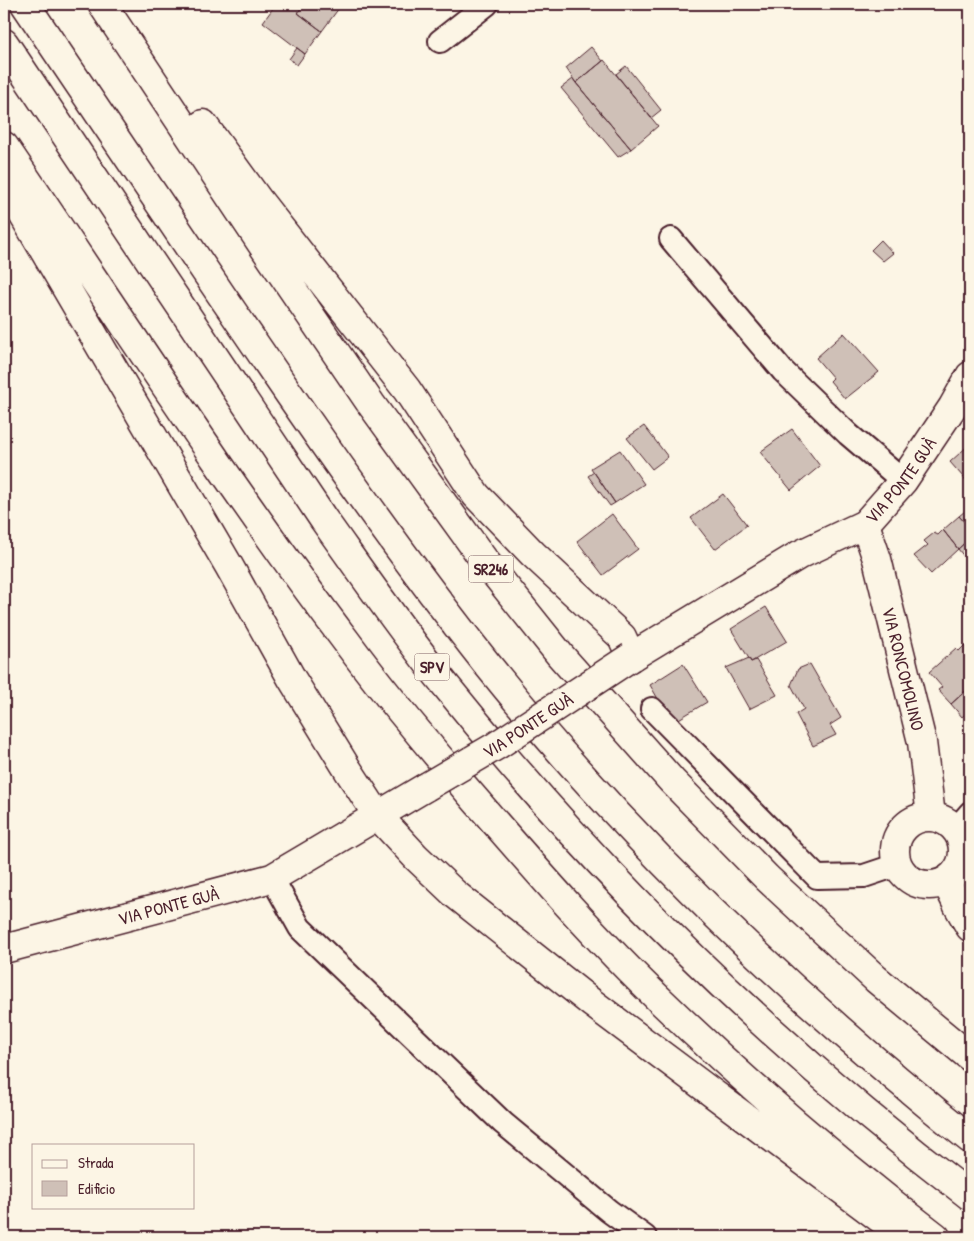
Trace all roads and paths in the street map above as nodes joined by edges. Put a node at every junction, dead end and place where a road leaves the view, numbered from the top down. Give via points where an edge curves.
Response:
1 (25, 4) edge
2 (102, 4) edge
3 (120, 4) edge
4 (487, 4) edge
5 (440, 41) dead end
6 (4, 43) edge
7 (4, 146) edge
8 (4, 182) edge
9 (671, 238) dead end
10 (969, 382) edge
11 (903, 481) junction
12 (865, 524) junction
13 (631, 657) junction
14 (652, 709) dead end
15 (378, 816) junction
16 (931, 816) junction
17 (963, 821) edge
18 (967, 856) edge
19 (898, 865) junction
20 (272, 878) junction
21 (946, 881) junction
22 (970, 928) edge
23 (4, 949) edge
24 (970, 1057) edge
25 (970, 1139) edge
26 (970, 1196) edge
27 (645, 1237) edge
28 (905, 1237) edge
29 (936, 1237) edge

1 - 25 main road, SPV via 349,482 499,678 591,786 714,913 829,1021
2 - 24 main road, SR246 via 371,404 484,560 560,655 672,782 767,878 876,979
3 - 13 main road via 229,161 407,390 476,495 533,554 622,637
4 - 5 street
6 - 26 main road, SPV via 324,520 446,686 515,769 634,898 719,982 820,1074
7 - 29 main road via 229,480 347,643 424,741 561,899 660,1001 871,1187
8 - 15 main road via 292,679
9 - 11 street via 782,370 848,434
10 - 11 main road, VIA PONTE GUÀ
11 - 12 main road, VIA PONTE GUÀ
12 - 13 main road, VIA PONTE GUÀ via 798,554
12 - 16 main road, VIA RONCOMOLINO via 877,559 922,742
13 - 15 main road, VIA PONTE GUÀ, bridge via 496,746
14 - 19 street via 817,877 864,876
15 - 20 main road, VIA PONTE GUÀ
15 - 28 main road via 416,857 478,913 600,1010
16 - 17 main road via 949,822
16 - 19 main road via 919,817 900,831 894,854
17 - 18 main road via 961,837
18 - 21 main road
19 - 21 main road via 904,875 924,885
20 - 23 main road, VIA PONTE GUÀ
20 - 27 street via 300,928 503,1123
21 - 22 main road

